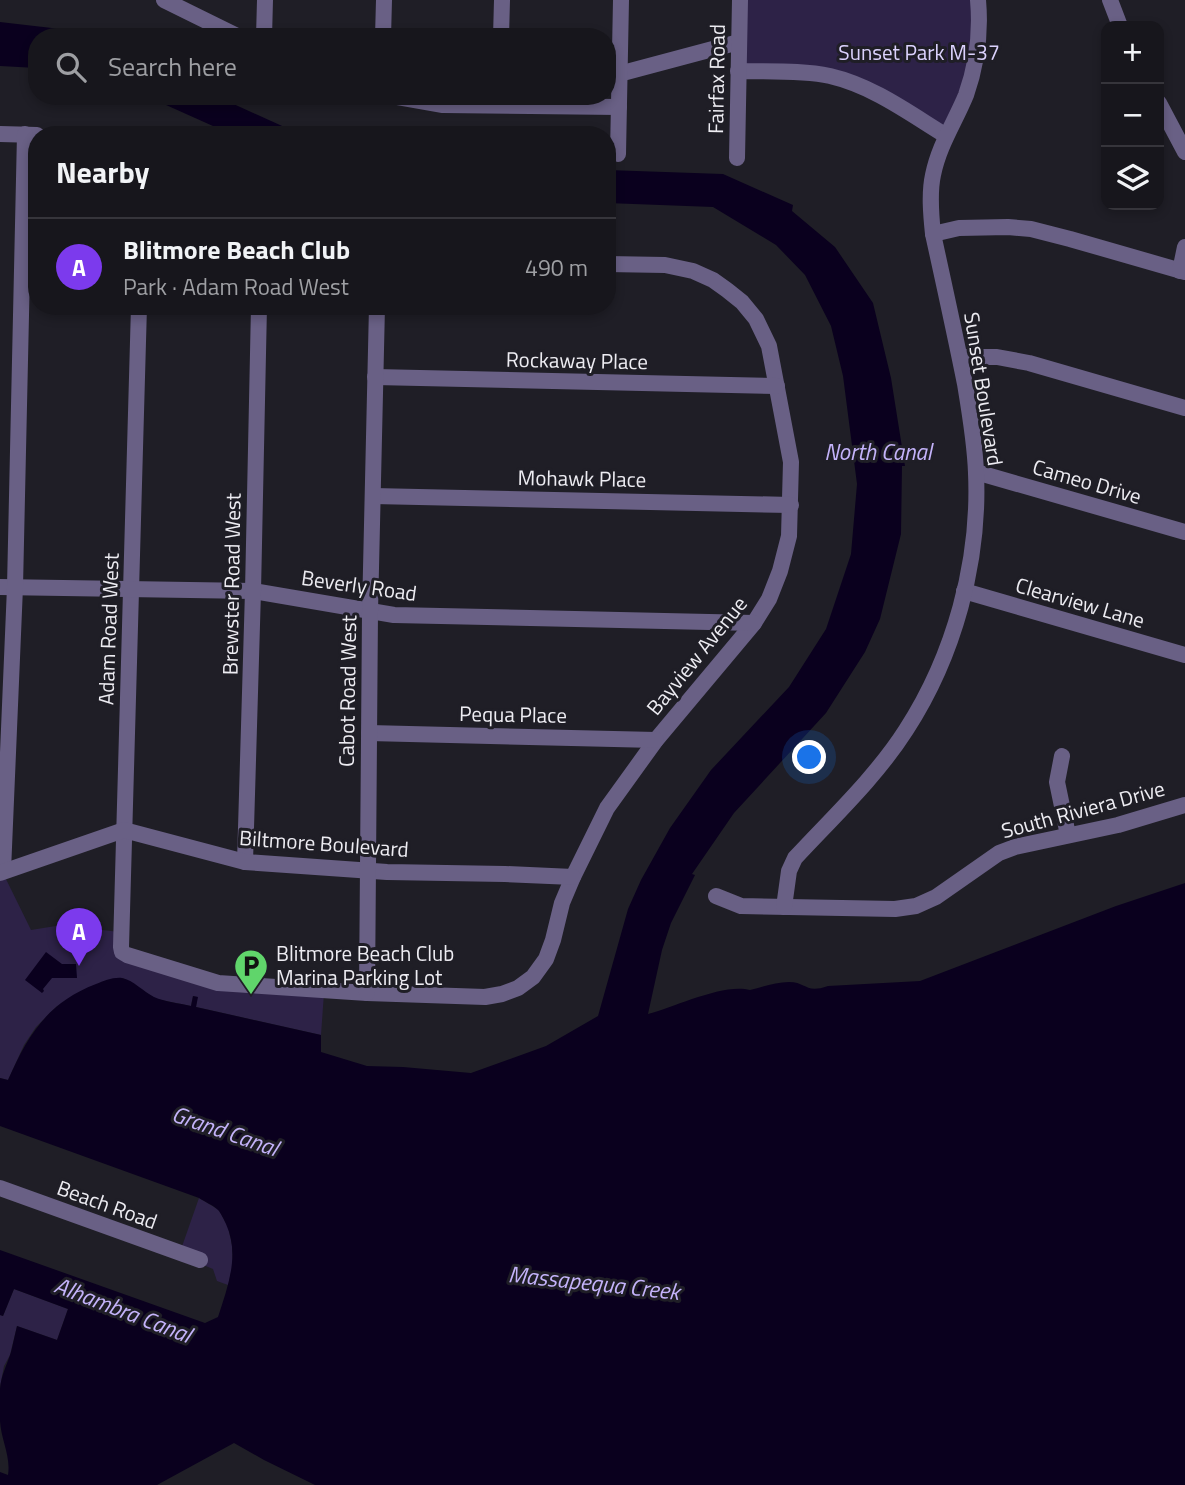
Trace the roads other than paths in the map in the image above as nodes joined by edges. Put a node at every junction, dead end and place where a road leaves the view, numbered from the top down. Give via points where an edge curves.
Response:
1 (164, 0) edge
2 (265, 0) edge
3 (384, 0) edge
4 (502, 0) edge
5 (621, 0) edge
6 (740, 0) edge
7 (978, 0) edge
8 (1110, 0) edge
9 (1118, 21) edge
10 (221, 28) edge
11 (264, 28) edge
12 (383, 28) edge
13 (501, 28) edge
14 (739, 42) junction
15 (738, 71) junction
16 (619, 74) junction
17 (579, 105) edge
18 (619, 107) junction
19 (1164, 112) edge
20 (0, 134) edge
21 (28, 135) edge
22 (946, 135) junction
23 (1185, 152) edge
24 (618, 154) dead end
25 (737, 158) dead end
26 (28, 194) edge
27 (933, 234) junction
28 (1185, 247) edge
29 (616, 264) edge
30 (1182, 272) edge
31 (139, 315) edge
32 (259, 315) edge
33 (377, 315) edge
34 (960, 357) junction
35 (376, 377) junction
36 (777, 386) junction
37 (1185, 408) edge
38 (976, 472) junction
39 (373, 496) junction
40 (790, 505) junction
41 (1185, 532) edge
42 (8, 587) edge
43 (131, 589) junction
44 (253, 591) junction
45 (964, 591) junction
46 (370, 611) junction
47 (754, 623) junction
48 (1185, 655) edge
49 (369, 733) junction
50 (656, 740) junction
51 (1062, 756) dead end
52 (1185, 805) edge
53 (124, 830) junction
54 (1068, 835) junction
55 (245, 862) junction
56 (368, 870) junction
57 (1, 872) edge
58 (573, 877) junction
59 (716, 896) dead end
60 (784, 907) junction
61 (122, 952) joint
62 (367, 993) junction
63 (0, 1188) edge
64 (200, 1260) dead end

1 - 10 street
2 - 11 street
3 - 12 street
4 - 13 street
5 - 16 street
6 - 14 street, Fairfax Road
7 - 22 street, Sunset Boulevard via 976,58 965,96
8 - 9 street
14 - 15 street, Fairfax Road
14 - 16 street
15 - 22 street via 844,80 875,92
15 - 25 street, Fairfax Road
16 - 18 street
17 - 18 street
18 - 24 street
19 - 23 street
20 - 21 street
22 - 27 street, Sunset Boulevard via 932,177
26 - 42 street
27 - 30 street via 959,228 1031,229
27 - 34 street, Sunset Boulevard
28 - 30 street
29 - 36 street, Bayview Avenue via 665,265 692,271 727,290 756,319 767,339
31 - 43 street, Adam Road West
32 - 44 street, Brewster Road West
33 - 35 street, Cabot Road West
34 - 37 street via 1029,363
34 - 38 street, Sunset Boulevard
35 - 36 street, Rockaway Place
35 - 39 street, Cabot Road West
36 - 40 street, Bayview Avenue via 791,462
38 - 41 street, Cameo Drive
38 - 45 street, Sunset Boulevard via 973,550
39 - 40 street, Mohawk Place
39 - 46 street, Cabot Road West
40 - 47 street, Bayview Avenue via 789,536 780,571
42 - 43 street, Beverly Road
42 - 57 street
43 - 44 street, Beverly Road
43 - 53 street, Adam Road West
44 - 46 street, Beverly Road
44 - 55 street, Brewster Road West
45 - 48 street, Clearview Lane
45 - 60 street, Sunset Boulevard via 948,648 924,700 878,767 795,859
46 - 47 street, Beverly Road
46 - 49 street, Cabot Road West
47 - 50 street, Bayview Avenue
49 - 50 street, Pequa Place
49 - 56 street, Cabot Road West
50 - 58 street, Bayview Avenue via 607,808
51 - 54 street via 1057,782
52 - 54 street, South Riviera Drive
53 - 55 street, Biltmore Boulevard
53 - 57 street
53 - 61 street, Adam Road West
54 - 60 street, South Riviera Drive via 999,853 916,906
55 - 56 street, Biltmore Boulevard
56 - 58 street, Biltmore Boulevard
56 - 62 street, Cabot Road West
58 - 62 street, Bayview Avenue via 546,959 518,988 485,997
59 - 60 street, South Riviera Drive via 741,906
61 - 62 street, Bayview Avenue via 218,983
63 - 64 street, Beach Road

